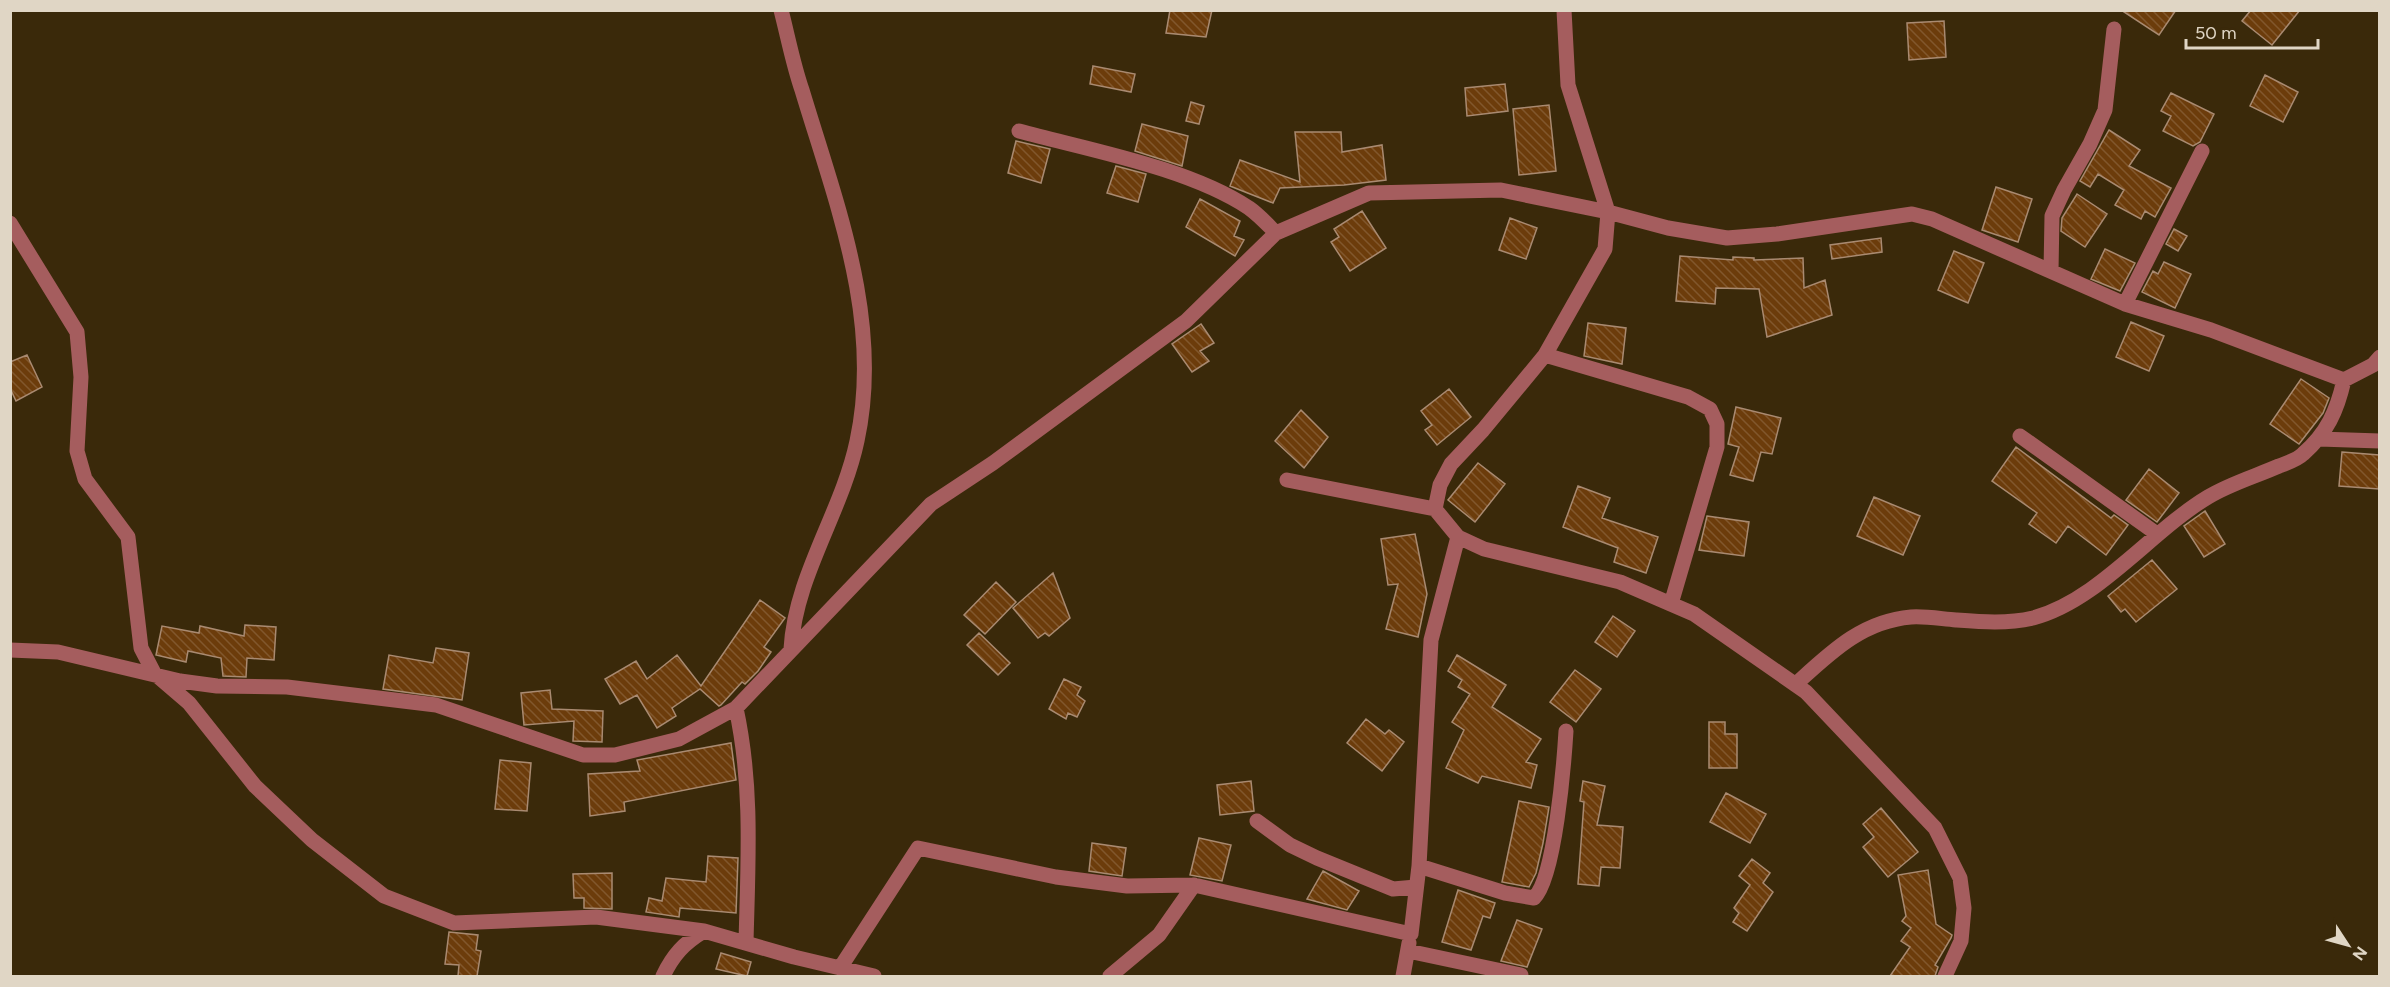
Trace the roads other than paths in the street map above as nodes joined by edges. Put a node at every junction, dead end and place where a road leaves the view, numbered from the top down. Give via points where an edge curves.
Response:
1 (781, 10) edge
2 (1561, 13) edge
3 (2114, 29) dead end
4 (1019, 131) dead end
5 (2202, 151) dead end
6 (1608, 212) junction
7 (10, 223) edge
8 (1276, 233) junction
9 (2051, 272) junction
10 (2125, 304) junction
11 (1545, 355) junction
12 (2379, 357) edge
13 (2344, 380) junction
14 (2020, 436) dead end
15 (2319, 439) junction
16 (2379, 441) edge
17 (1287, 480) dead end
18 (1436, 509) junction
19 (2157, 534) junction
20 (1458, 537) junction
21 (1671, 604) junction
22 (791, 649) junction
23 (10, 650) edge
24 (154, 674) junction
25 (1796, 684) junction
26 (736, 708) junction
27 (1566, 731) dead end
28 (1257, 821) dead end
29 (1419, 866) junction
30 (1194, 885) junction
31 (1416, 887) junction
32 (704, 931) junction
33 (1411, 934) junction
34 (746, 942) junction
35 (1408, 951) junction
36 (840, 968) junction
37 (1521, 975) dead end
38 (663, 976) edge
39 (874, 976) edge
40 (1110, 976) edge
41 (1403, 976) edge
42 (1944, 976) edge

1 - 22 street via 853,262 862,319 865,380 857,441 844,486 801,596
2 - 6 street via 1568,85
3 - 9 street via 2105,110 2052,216
4 - 8 street via 1188,179 1250,209
5 - 10 street
6 - 8 street via 1501,190 1369,193
6 - 9 street via 1727,238 1912,214 1932,219
6 - 11 street via 1605,249
7 - 24 street via 77,332 81,376 77,451 85,479 128,537 141,648
8 - 22 street via 1186,321 932,504
9 - 10 street
10 - 13 street via 2211,330
11 - 18 street via 1451,464 1440,485
11 - 21 street via 1688,398 1710,409 1717,424 1717,447
12 - 13 street via 2373,365
13 - 15 street via 2339,404
14 - 19 street
15 - 16 street
15 - 19 street via 2300,457 2211,495
17 - 18 street
18 - 20 street
19 - 25 street via 2083,595 2057,609 2001,623 1911,617 1877,624 1854,635
20 - 21 street via 1484,549 1620,582
20 - 29 street via 1431,640
21 - 25 street via 1694,614
22 - 26 street
23 - 24 street via 58,652
24 - 26 street via 217,686 287,687 436,705 583,755 615,755 679,739
24 - 32 street via 189,703 255,786 312,840 384,896 454,922 596,917
25 - 42 street via 1935,828 1960,878 1964,908 1962,941
26 - 34 street via 749,800
27 - 29 street via 1563,789 1540,893 1534,898 1505,893
28 - 31 street via 1290,845 1327,862 1393,889
29 - 31 street
30 - 33 street
30 - 36 street via 1127,886 1056,877 918,848
30 - 40 street via 1159,935
31 - 33 street
32 - 34 street
32 - 38 street via 686,941
33 - 35 street
34 - 36 street
35 - 37 street
35 - 41 street
36 - 39 street

